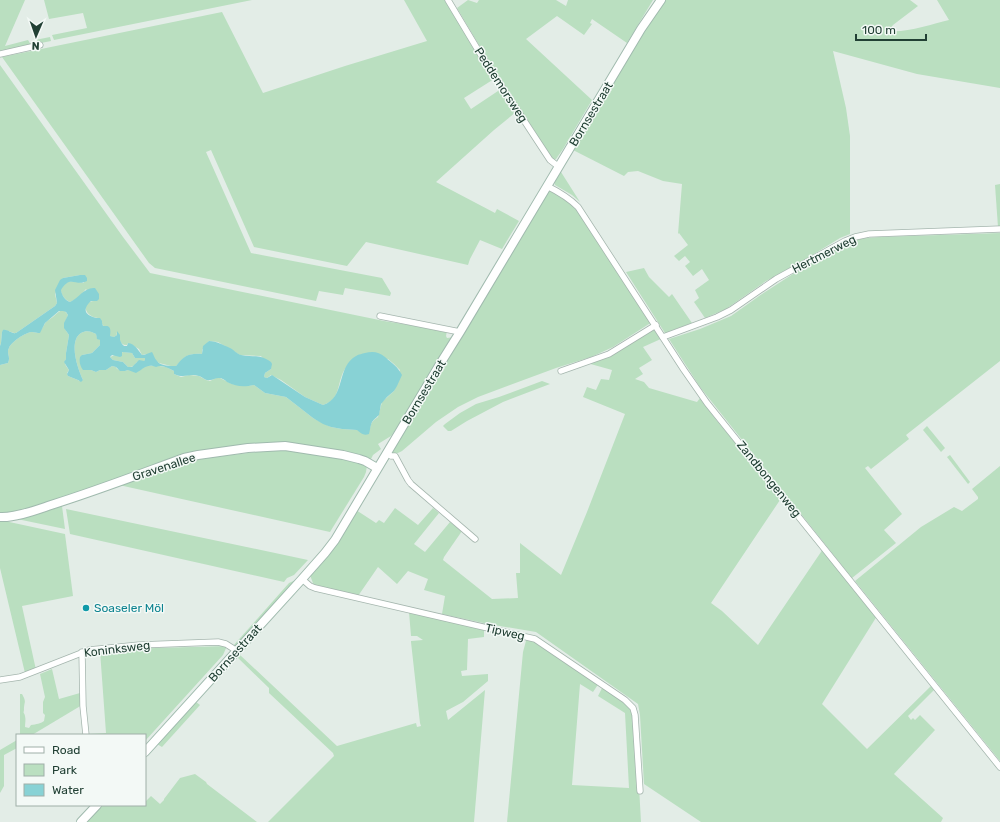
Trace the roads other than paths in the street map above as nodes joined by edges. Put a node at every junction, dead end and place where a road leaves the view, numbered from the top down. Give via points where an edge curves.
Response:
1 (448, 0) edge
2 (661, 0) edge
3 (40, 45) dead end
4 (0, 54) edge
5 (559, 167) junction
6 (548, 186) junction
7 (1000, 229) edge
8 (380, 316) dead end
9 (656, 325) junction
10 (460, 332) junction
11 (663, 337) junction
12 (561, 371) dead end
13 (391, 455) junction
14 (377, 468) junction
15 (0, 517) edge
16 (474, 538) dead end
17 (302, 579) junction
18 (82, 652) junction
19 (237, 652) junction
20 (0, 680) edge
21 (86, 734) edge
22 (146, 751) edge
23 (1000, 767) edge
24 (640, 791) dead end
25 (96, 806) edge
26 (81, 822) edge

1 - 5 street, Peddemorsweg via 550,160
2 - 5 street, Bornsestraat
3 - 4 street
5 - 6 street, Bornsestraat
6 - 9 street, Zandbongenweg via 578,207
6 - 10 street, Bornsestraat
7 - 11 street, Hertmerweg via 869,234 854,237 764,286 722,315
8 - 10 street
9 - 11 street, Zandbongenweg
9 - 12 street via 609,354
10 - 13 street, Bornsestraat
11 - 23 street, Zandbongenweg via 707,403
13 - 14 street, Bornsestraat
13 - 16 street via 411,484
14 - 15 street, Gravenallee via 365,461 343,455 285,446 233,450 184,458 50,505
14 - 17 street, Bornsestraat via 335,540
17 - 19 street, Bornsestraat
17 - 24 street, Tipweg via 315,588 534,639 633,708
18 - 19 street, Koninksweg via 139,645 218,642
18 - 20 street, Koninksweg via 20,677
18 - 21 street
19 - 22 street, Bornsestraat
25 - 26 street

